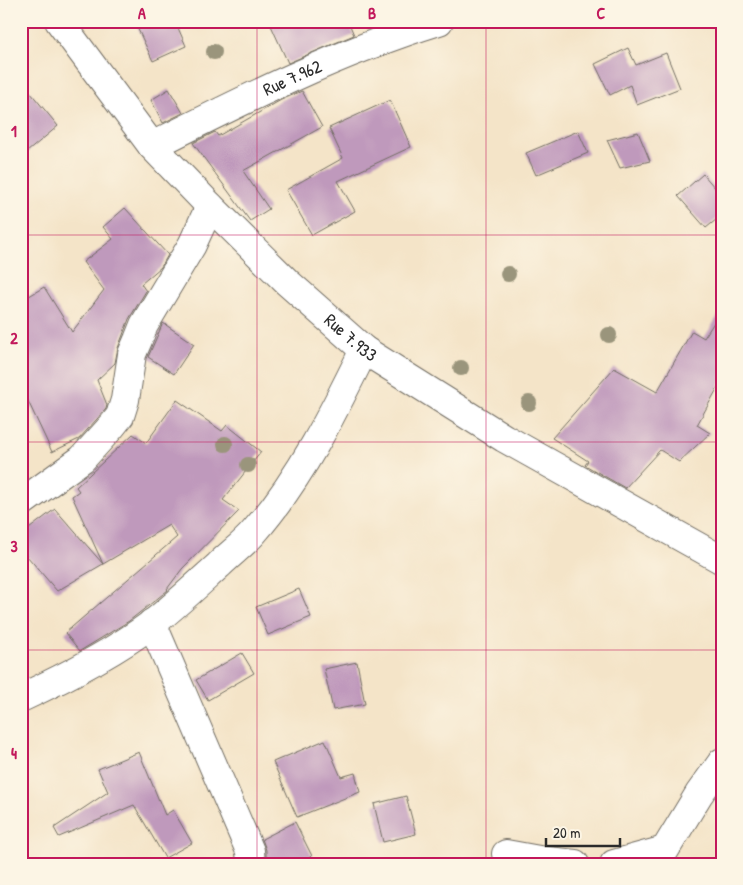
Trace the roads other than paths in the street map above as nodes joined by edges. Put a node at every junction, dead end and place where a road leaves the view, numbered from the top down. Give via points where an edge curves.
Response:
1 (59, 21) edge
2 (439, 21) edge
3 (152, 146) junction
4 (210, 206) junction
5 (364, 350) junction
6 (21, 503) edge
7 (722, 560) edge
8 (152, 623) junction
9 (21, 698) edge
10 (722, 762) edge
11 (506, 854) dead end
12 (251, 864) edge
13 (575, 864) edge
14 (614, 864) edge

1 - 3 street, Rue 7.933
2 - 3 street, Rue 7.962 via 392,35 310,69
3 - 4 street, Rue 7.933
4 - 5 street, Rue 7.933 via 287,282
4 - 6 street via 192,245 144,325 132,354 120,416 82,460
5 - 7 street, Rue 7.933 via 504,438
5 - 8 street via 335,409 290,484 254,532
8 - 9 street via 60,680
8 - 12 street via 250,851
10 - 14 street via 665,850
11 - 13 street

